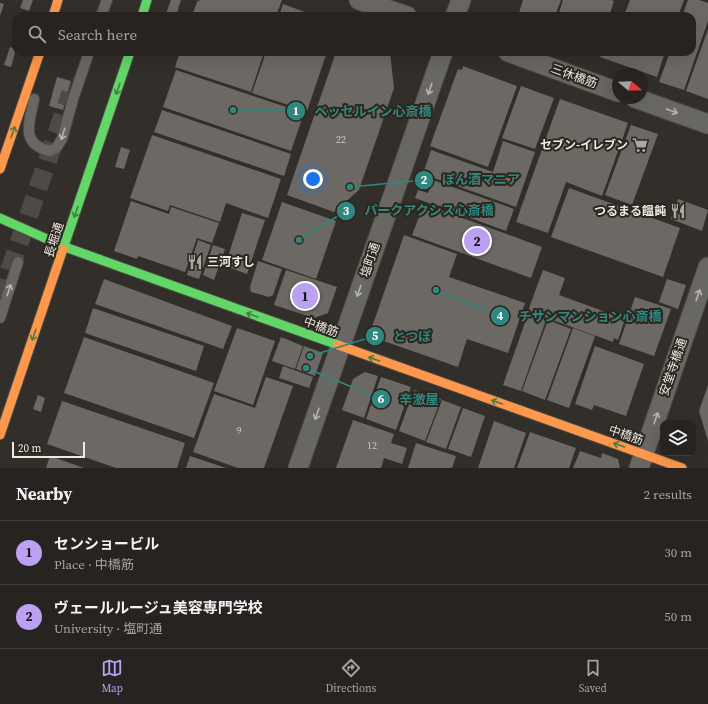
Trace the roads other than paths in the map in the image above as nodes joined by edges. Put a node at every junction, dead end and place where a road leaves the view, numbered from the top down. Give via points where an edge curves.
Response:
1 (58, 0) edge
2 (107, 0) edge
3 (148, 0) edge
4 (359, 0) edge
5 (461, 0) edge
6 (54, 12) edge
7 (102, 12) edge
8 (144, 12) edge
9 (395, 12) edge
10 (456, 12) edge
11 (40, 56) edge
12 (40, 56) edge
13 (88, 56) edge
14 (129, 56) edge
15 (442, 56) edge
16 (519, 56) edge
17 (612, 90) edge
18 (648, 103) edge
19 (708, 124) edge
20 (0, 169) edge
21 (0, 218) edge
22 (65, 247) junction
23 (18, 262) dead end
24 (708, 267) edge
25 (0, 318) edge
26 (340, 346) junction
27 (0, 435) edge
28 (641, 461) edge
29 (298, 468) edge
30 (682, 468) edge

1 - 6 main road
2 - 7 lane
3 - 8 main road
4 - 9 street
5 - 10 street
13 -> 11 lane via 62,139 56,148 50,151 36,146 28,131
20 -> 12 main road
14 -> 22 main road, 長堀通
15 -> 26 street, 塩町通
16 - 17 street, 三休橋筋
18 -> 19 street
21 - 22 main road, 中橋筋
26 -> 22 main road, 中橋筋
22 -> 27 main road, 長堀通
25 -> 23 lane
28 -> 24 street, 安堂寺橋通
28 -> 26 main road, 中橋筋
26 -> 29 street, 塩町通
28 - 30 main road, 中橋筋

